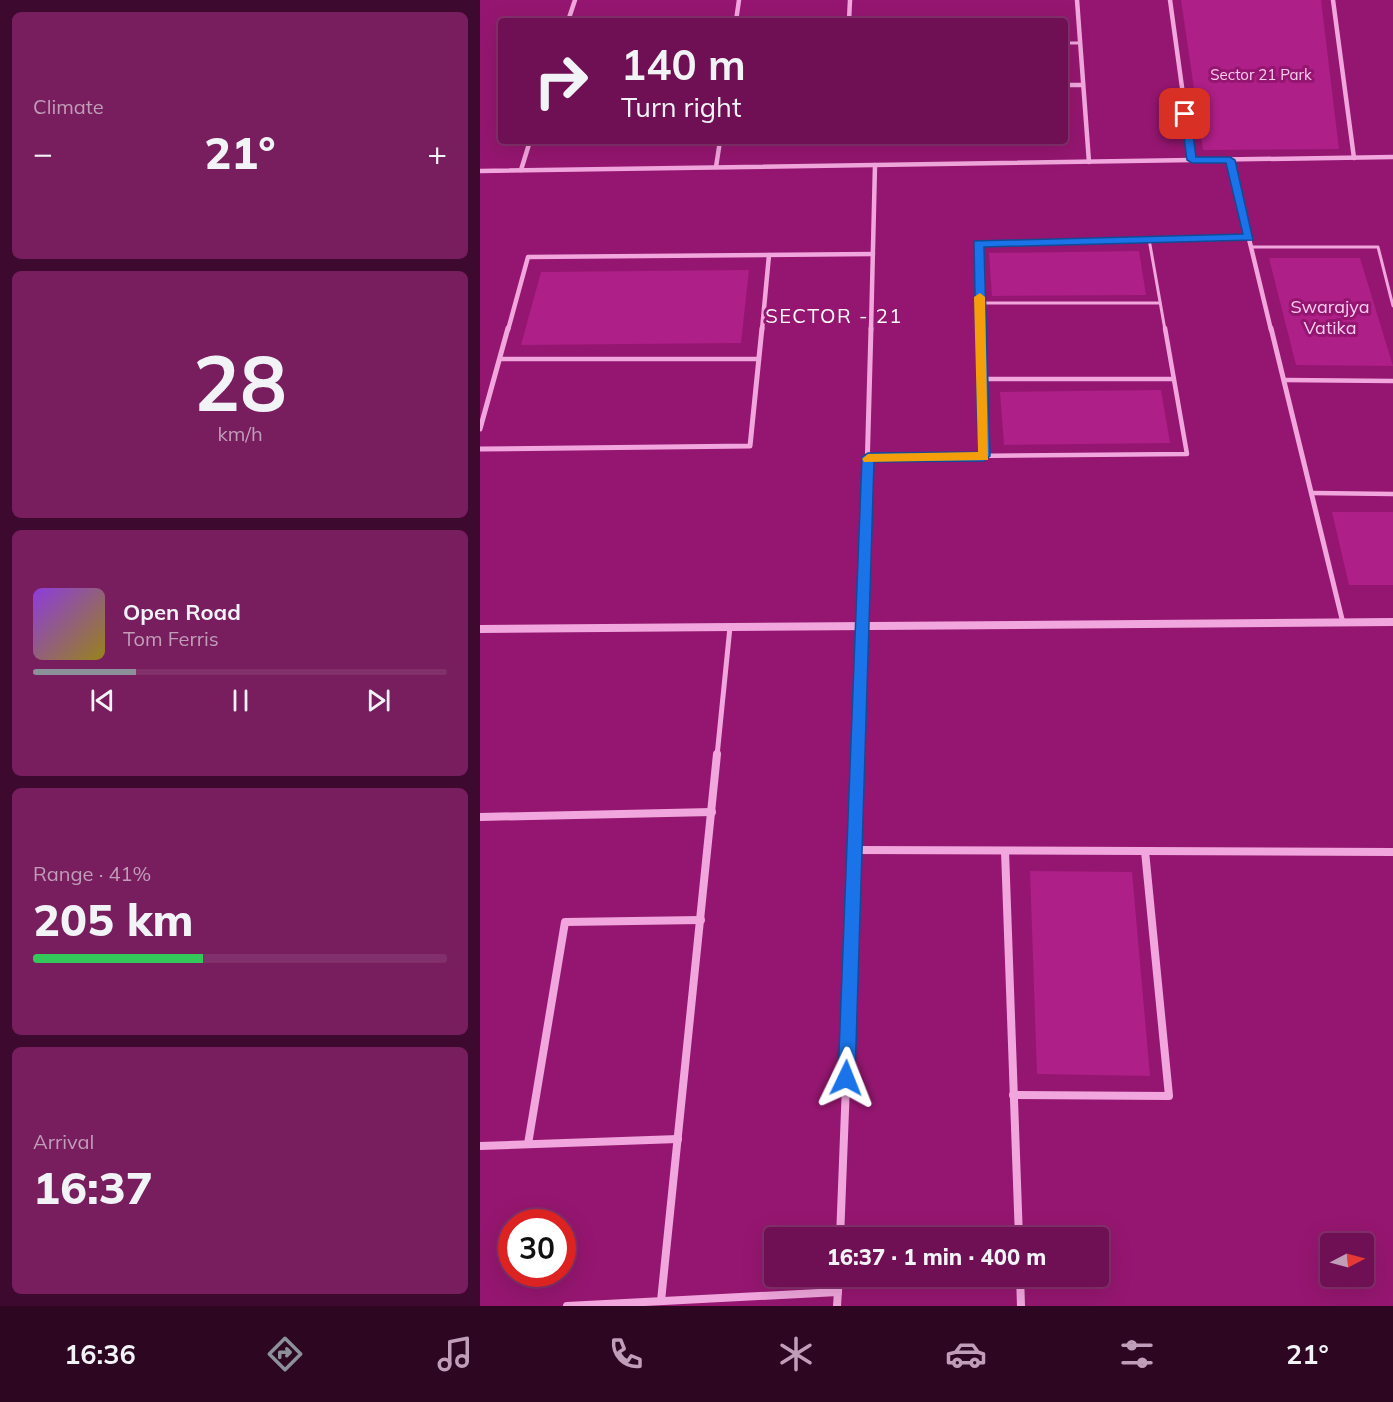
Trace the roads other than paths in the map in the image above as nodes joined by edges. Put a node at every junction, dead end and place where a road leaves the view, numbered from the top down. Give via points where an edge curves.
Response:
1 (575, 0) edge
2 (739, 0) edge
3 (850, 0) edge
4 (1077, 0) edge
5 (1170, 0) edge
6 (1333, 0) edge
7 (569, 18) edge
8 (736, 18) edge
9 (849, 18) edge
10 (1068, 43) edge
11 (1080, 43) junction
12 (1068, 85) edge
13 (1083, 85) junction
14 (529, 144) edge
15 (720, 144) edge
16 (1393, 157) edge
17 (1354, 158) junction
18 (1192, 160) junction
19 (1230, 160) junction
20 (1089, 162) junction
21 (875, 165) junction
22 (716, 167) junction
23 (521, 170) junction
24 (480, 171) edge
25 (1249, 237) junction
26 (1149, 239) junction
27 (1252, 247) junction
28 (873, 254) junction
29 (769, 255) junction
30 (980, 303) junction
31 (1160, 303) junction
32 (1393, 306) edge
33 (500, 359) junction
34 (759, 359) junction
35 (982, 379) junction
36 (1173, 379) junction
37 (1284, 380) junction
38 (1393, 381) edge
39 (480, 429) edge
40 (480, 449) edge
41 (984, 456) junction
42 (868, 457) junction
43 (1312, 494) junction
44 (1393, 494) edge
45 (1393, 622) edge
46 (1343, 623) junction
47 (730, 627) junction
48 (864, 627) junction
49 (480, 629) edge
50 (712, 812) junction
51 (480, 817) edge
52 (855, 850) junction
53 (1005, 851) junction
54 (1144, 851) junction
55 (1393, 852) edge
56 (700, 920) junction
57 (1013, 1095) junction
58 (678, 1139) junction
59 (528, 1144) junction
60 (480, 1146) edge
61 (840, 1227) edge
62 (1018, 1227) edge
63 (838, 1287) edge
64 (1020, 1287) edge
65 (838, 1292) junction
66 (661, 1301) junction
67 (567, 1306) edge
68 (837, 1306) edge
69 (1021, 1306) edge

1 - 7 street
2 - 8 street
3 - 9 street
4 - 11 street
5 - 18 street
6 - 17 street
10 - 11 lane
11 - 13 street
12 - 13 street
13 - 20 street
14 - 23 street
15 - 22 street
16 - 17 street
17 - 19 street
18 - 19 street
18 - 20 street
19 - 25 street
20 - 21 street
21 - 22 street
21 - 28 street
22 - 23 street
23 - 24 street
25 - 26 lane
25 - 27 street
26 - 30 lane via 978,243
26 - 31 lane
27 - 32 lane via 1378,247
27 - 37 street
28 - 29 street
28 - 42 street
29 - 33 street via 528,257
29 - 34 street
30 - 31 lane
30 - 35 lane
31 - 36 lane
33 - 34 lane
33 - 39 street
34 - 40 street via 750,446
35 - 36 lane
35 - 41 lane
36 - 41 lane via 1187,454
37 - 38 lane
37 - 43 street
41 - 42 lane
42 - 48 street
43 - 44 lane
43 - 46 street
45 - 46 street
46 - 48 street
47 - 48 street
47 - 49 street
47 - 50 street
48 - 52 street
50 - 51 street
50 - 56 street
52 - 53 street
52 - 61 street
53 - 54 street
53 - 57 street
54 - 55 street
54 - 57 street via 1169,1096
56 - 58 street
56 - 59 street via 564,922
57 - 62 street
58 - 59 street
58 - 66 street
59 - 60 street
63 - 65 street
64 - 69 street
65 - 66 street
65 - 68 street
66 - 67 street

